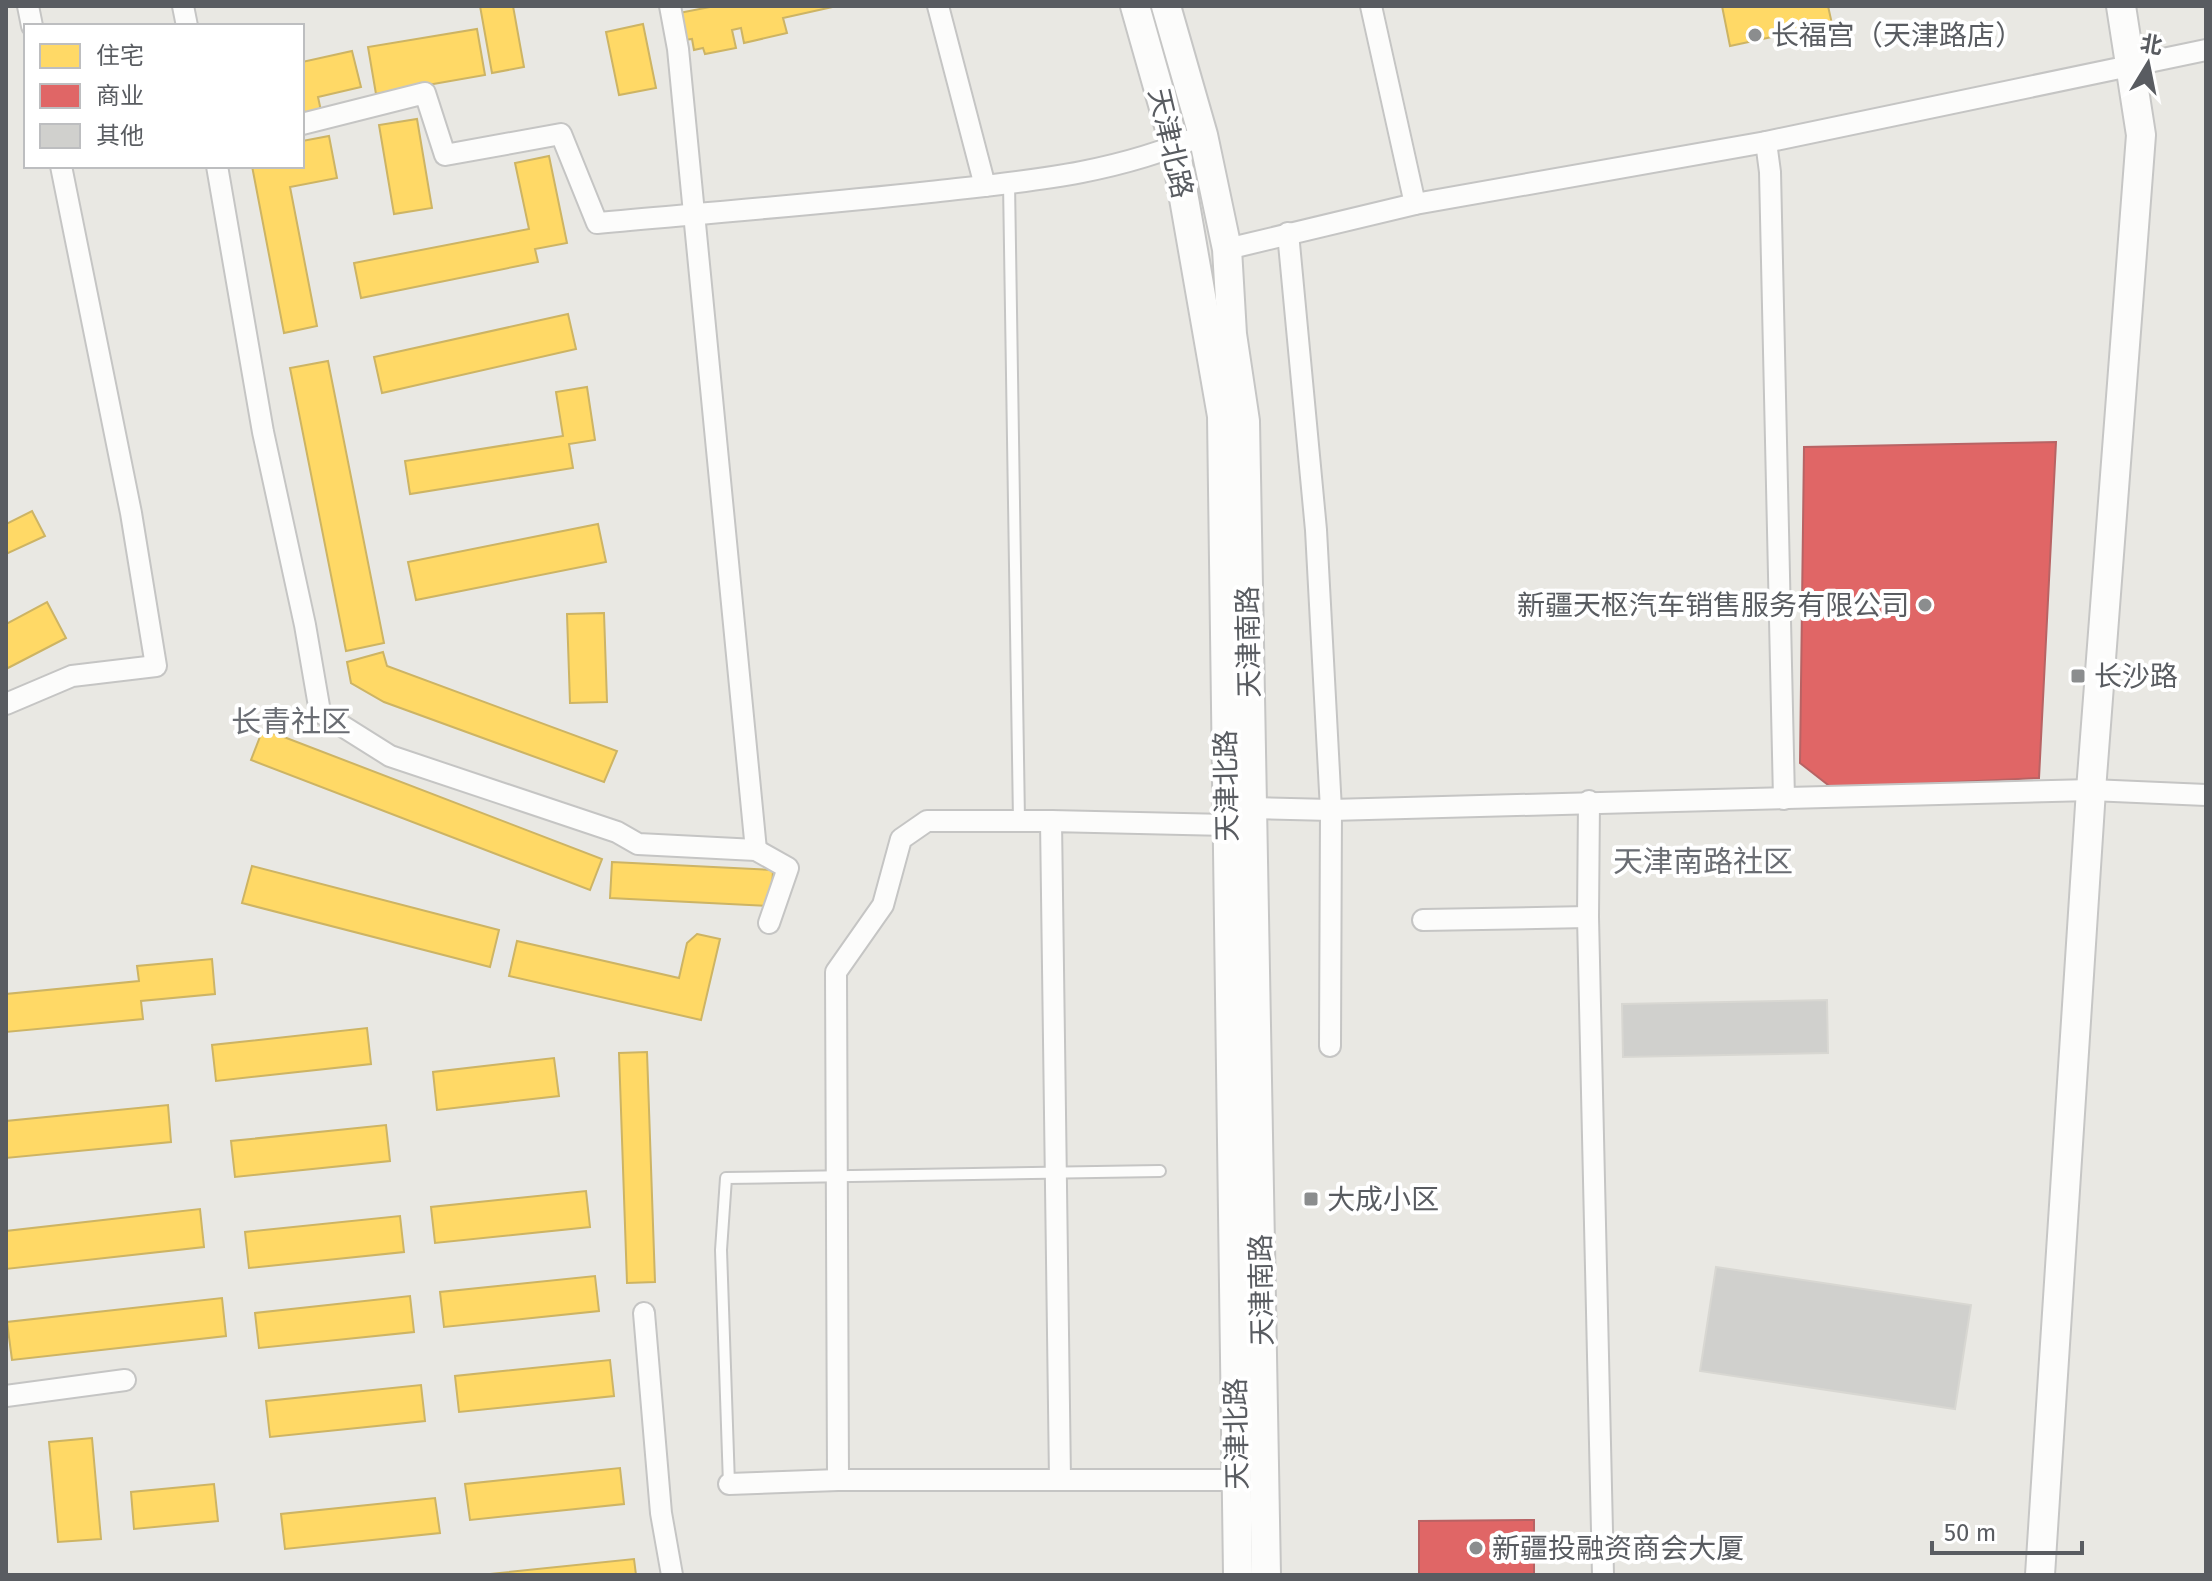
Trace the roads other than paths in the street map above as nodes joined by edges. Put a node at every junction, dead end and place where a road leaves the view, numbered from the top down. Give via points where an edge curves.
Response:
1 (670, 6) edge
2 (938, 6) edge
3 (1135, 6) edge
4 (1166, 6) edge
5 (1371, 6) edge
6 (2121, 6) edge
7 (2206, 50) edge
8 (2130, 68) junction
9 (304, 123) edge
10 (1203, 135) junction
11 (1766, 142) junction
12 (1175, 147) junction
13 (61, 168) edge
14 (217, 168) edge
15 (1009, 183) junction
16 (985, 186) junction
17 (1415, 204) junction
18 (694, 215) junction
19 (1288, 233) junction
20 (1227, 249) junction
21 (6, 704) edge
22 (2091, 790) junction
23 (2206, 795) edge
24 (1784, 799) junction
25 (1589, 801) junction
26 (1251, 808) junction
27 (1331, 810) junction
28 (1019, 821) junction
29 (1051, 821) junction
30 (1227, 825) junction
31 (756, 850) junction
32 (1588, 917) junction
33 (1423, 920) dead end
34 (769, 923) dead end
35 (1330, 1046) dead end
36 (1160, 1171) dead end
37 (1055, 1173) junction
38 (835, 1174) junction
39 (644, 1313) dead end
40 (125, 1380) dead end
41 (6, 1396) edge
42 (1264, 1410) junction
43 (1236, 1412) junction
44 (1060, 1479) junction
45 (838, 1480) junction
46 (1237, 1480) junction
47 (729, 1484) joint
48 (672, 1575) edge
49 (1238, 1575) edge
50 (1266, 1575) edge
51 (1603, 1575) edge
52 (2040, 1575) edge

1 - 18 street
2 - 16 street
3 - 12 street, 天津北路
4 - 10 street, 天津南路
5 - 17 street
6 - 8 street
7 - 8 street
8 - 11 street
8 - 22 street via 2141,135
9 - 18 street via 425,93 445,155 561,134 597,223
10 - 12 street
10 - 20 street, 天津南路
11 - 17 street
11 - 24 street
12 - 15 street via 1083,175
12 - 30 street, 天津北路 via 1222,416
13 - 21 street via 156,666 72,676
14 - 31 street via 263,432 320,712 390,756 617,832 638,844
15 - 16 street
15 - 28 lane
16 - 18 street
17 - 19 street
18 - 31 street
19 - 20 street
19 - 27 street via 1316,530
20 - 26 street, 天津南路 via 1245,421
22 - 23 street
22 - 24 street
22 - 52 street
24 - 25 street
25 - 27 street
25 - 32 street
26 - 27 street
26 - 42 street, 天津南路
27 - 35 street
28 - 29 street
28 - 38 street via 927,821 901,839 883,905 836,972
29 - 30 street
29 - 37 street
30 - 43 street, 天津北路
31 - 34 street via 788,868
32 - 33 street
32 - 51 street
36 - 37 lane
37 - 38 lane
37 - 44 street
38 - 45 street
38 - 47 lane via 726,1178 721,1250
39 - 48 street via 661,1513
40 - 41 street
42 - 43 street
42 - 50 street, 天津南路
43 - 46 street, 天津北路
44 - 45 street
44 - 46 street
45 - 47 street
46 - 49 street, 天津北路

